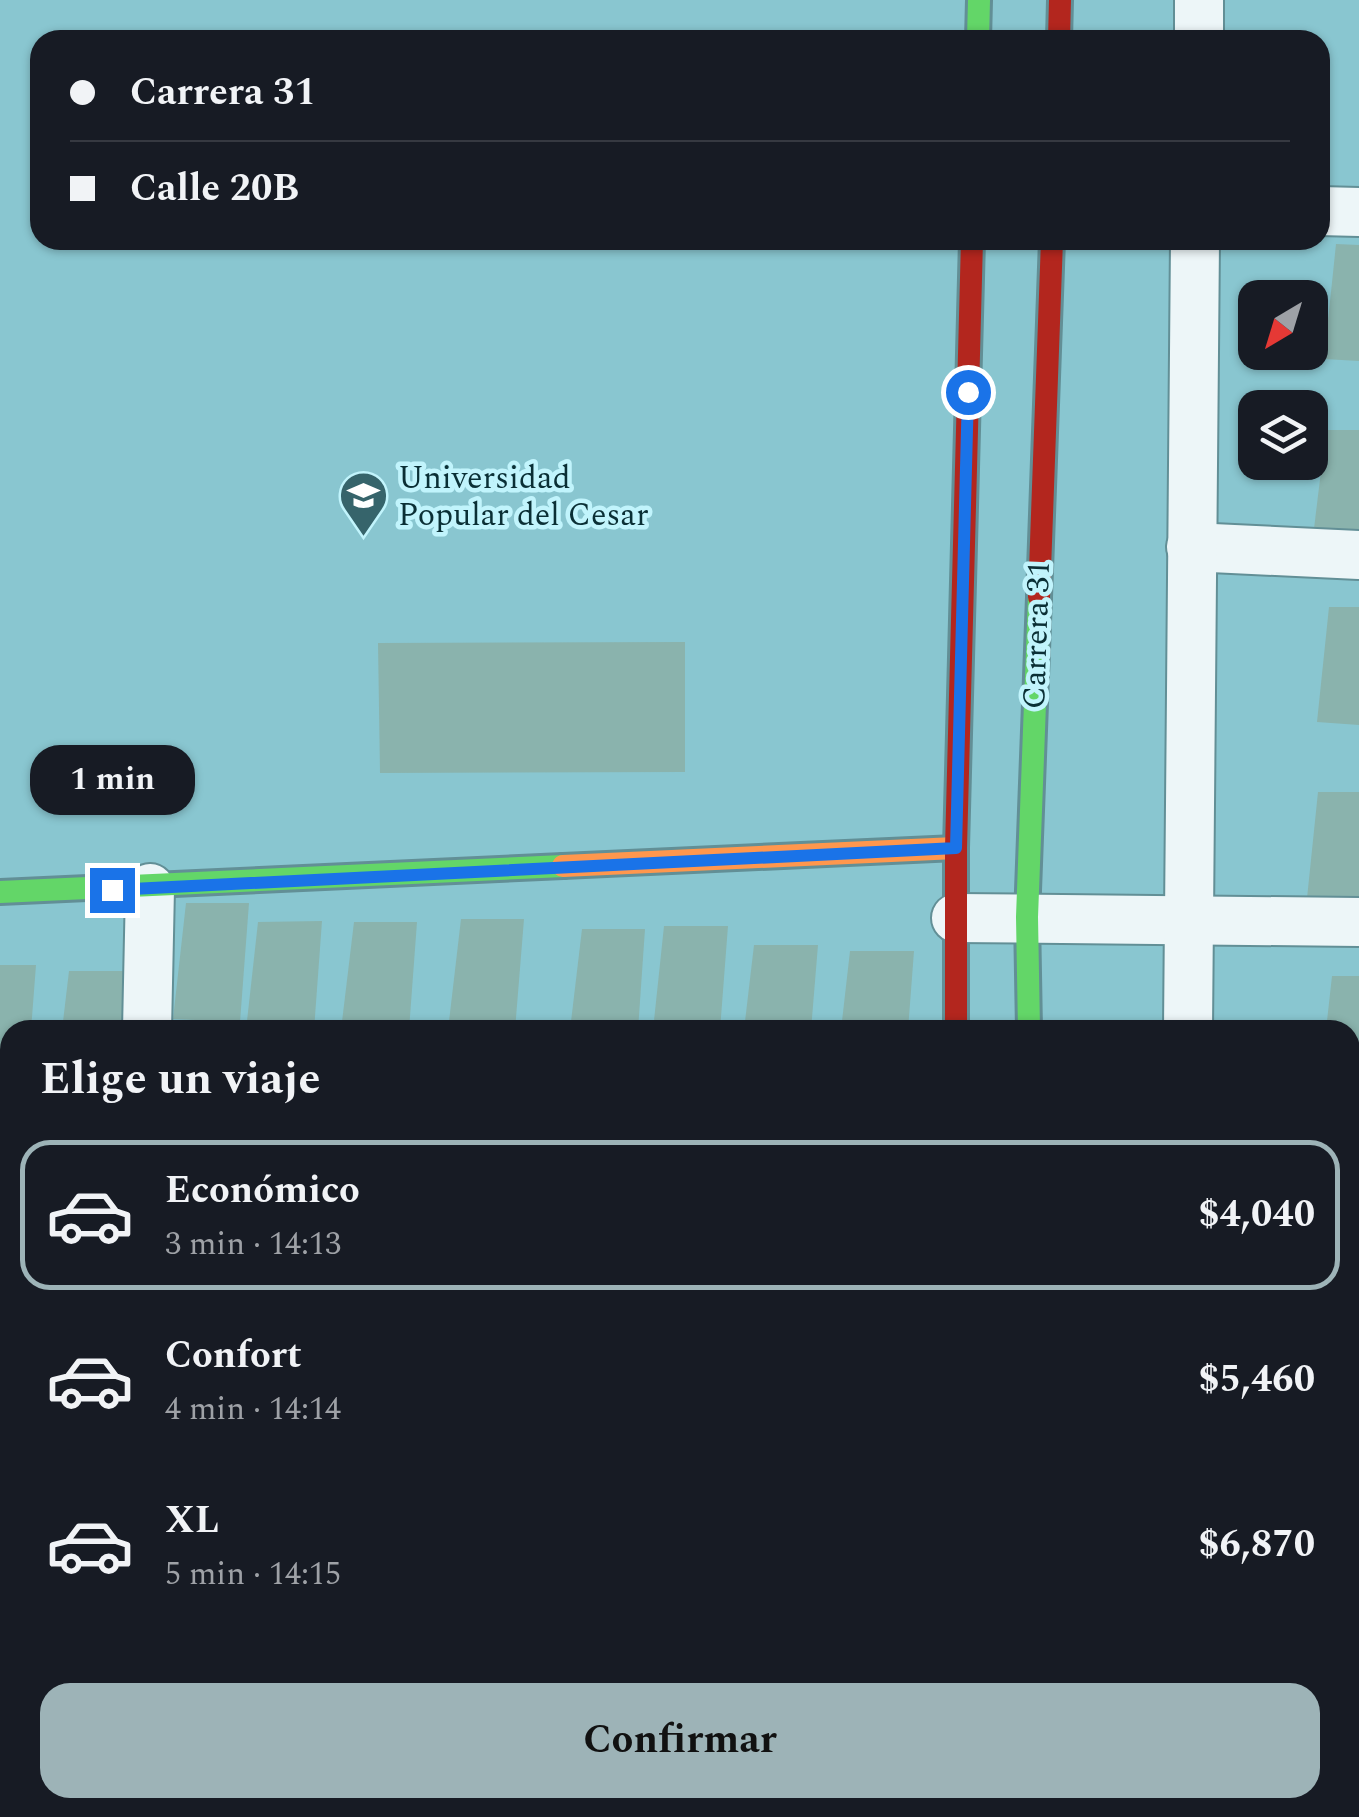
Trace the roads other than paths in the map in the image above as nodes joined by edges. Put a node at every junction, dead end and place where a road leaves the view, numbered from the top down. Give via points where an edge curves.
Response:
1 (979, 0) edge
2 (1060, 0) edge
3 (1200, 0) edge
4 (978, 30) edge
5 (1059, 30) edge
6 (1198, 30) edge
7 (1330, 211) edge
8 (1359, 212) edge
9 (972, 250) edge
10 (1052, 250) edge
11 (1194, 250) edge
12 (1191, 547) junction
13 (1359, 556) edge
14 (956, 848) junction
15 (150, 888) junction
16 (0, 892) edge
17 (1026, 917) junction
18 (956, 918) junction
19 (1186, 918) junction
20 (1359, 922) edge
21 (147, 1020) edge
22 (956, 1020) edge
23 (1028, 1020) edge
24 (1188, 1020) edge

1 - 4 main road
2 - 5 main road
3 - 6 street
7 - 8 street
9 - 14 main road
10 - 17 main road, Carrera 31
11 - 12 street
12 - 13 street
12 - 19 street
14 - 15 main road
14 - 18 main road
15 - 16 main road
15 - 21 street
17 - 18 street
17 - 19 street
17 - 23 main road, Carrera 31
18 - 22 main road
19 - 20 street
19 - 24 street

